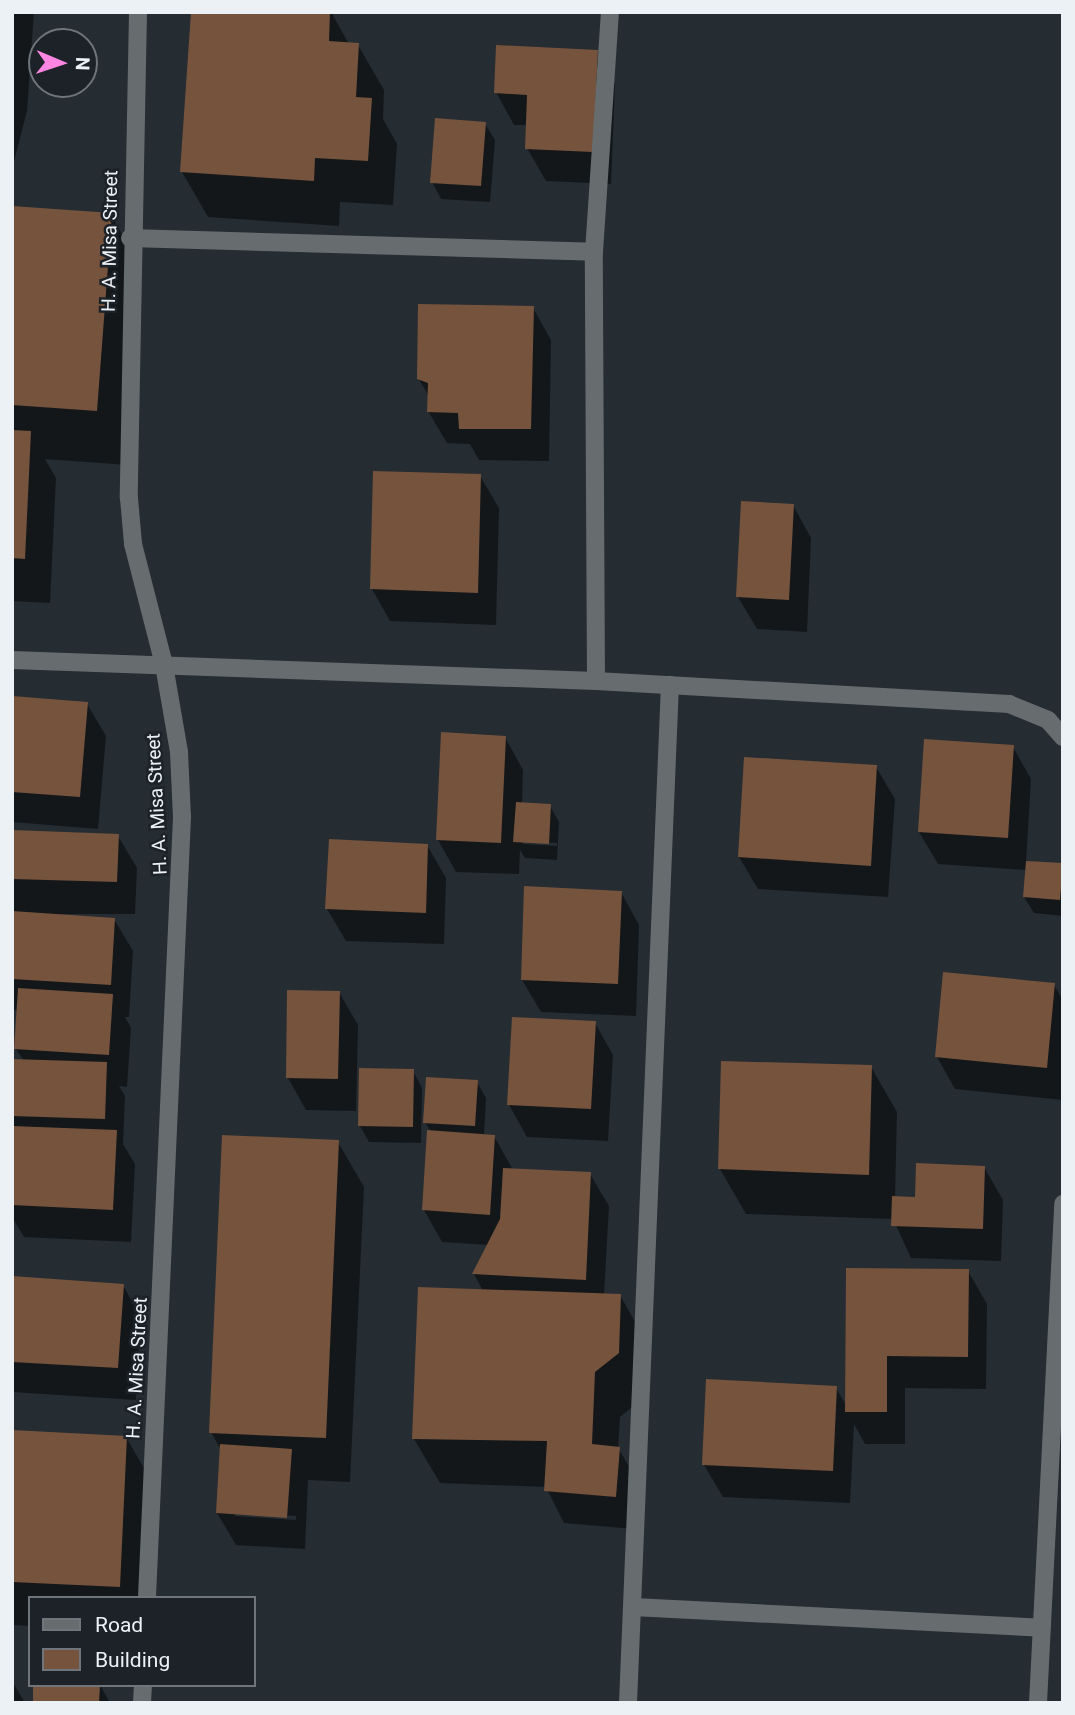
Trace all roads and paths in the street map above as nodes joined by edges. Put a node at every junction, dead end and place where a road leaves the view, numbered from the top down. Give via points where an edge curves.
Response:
1 (138, 12) edge
2 (610, 12) edge
3 (130, 238) junction
4 (594, 252) junction
5 (12, 660) edge
6 (164, 665) junction
7 (596, 681) junction
8 (670, 685) junction
9 (1063, 737) edge
10 (1063, 1204) edge
11 (147, 1596) edge
12 (633, 1607) junction
13 (1041, 1628) junction
14 (628, 1703) edge
15 (1038, 1703) edge

1 - 3 street, H. A. Misa Street
2 - 4 street
3 - 4 street
3 - 6 street, H. A. Misa Street via 129,498 144,600
4 - 7 street
5 - 6 street
6 - 7 street
6 - 11 street, H. A. Misa Street via 179,752 181,888
7 - 8 street
8 - 9 street via 1009,704 1048,720
8 - 12 street
10 - 13 street
12 - 13 street
12 - 14 street
13 - 15 street

